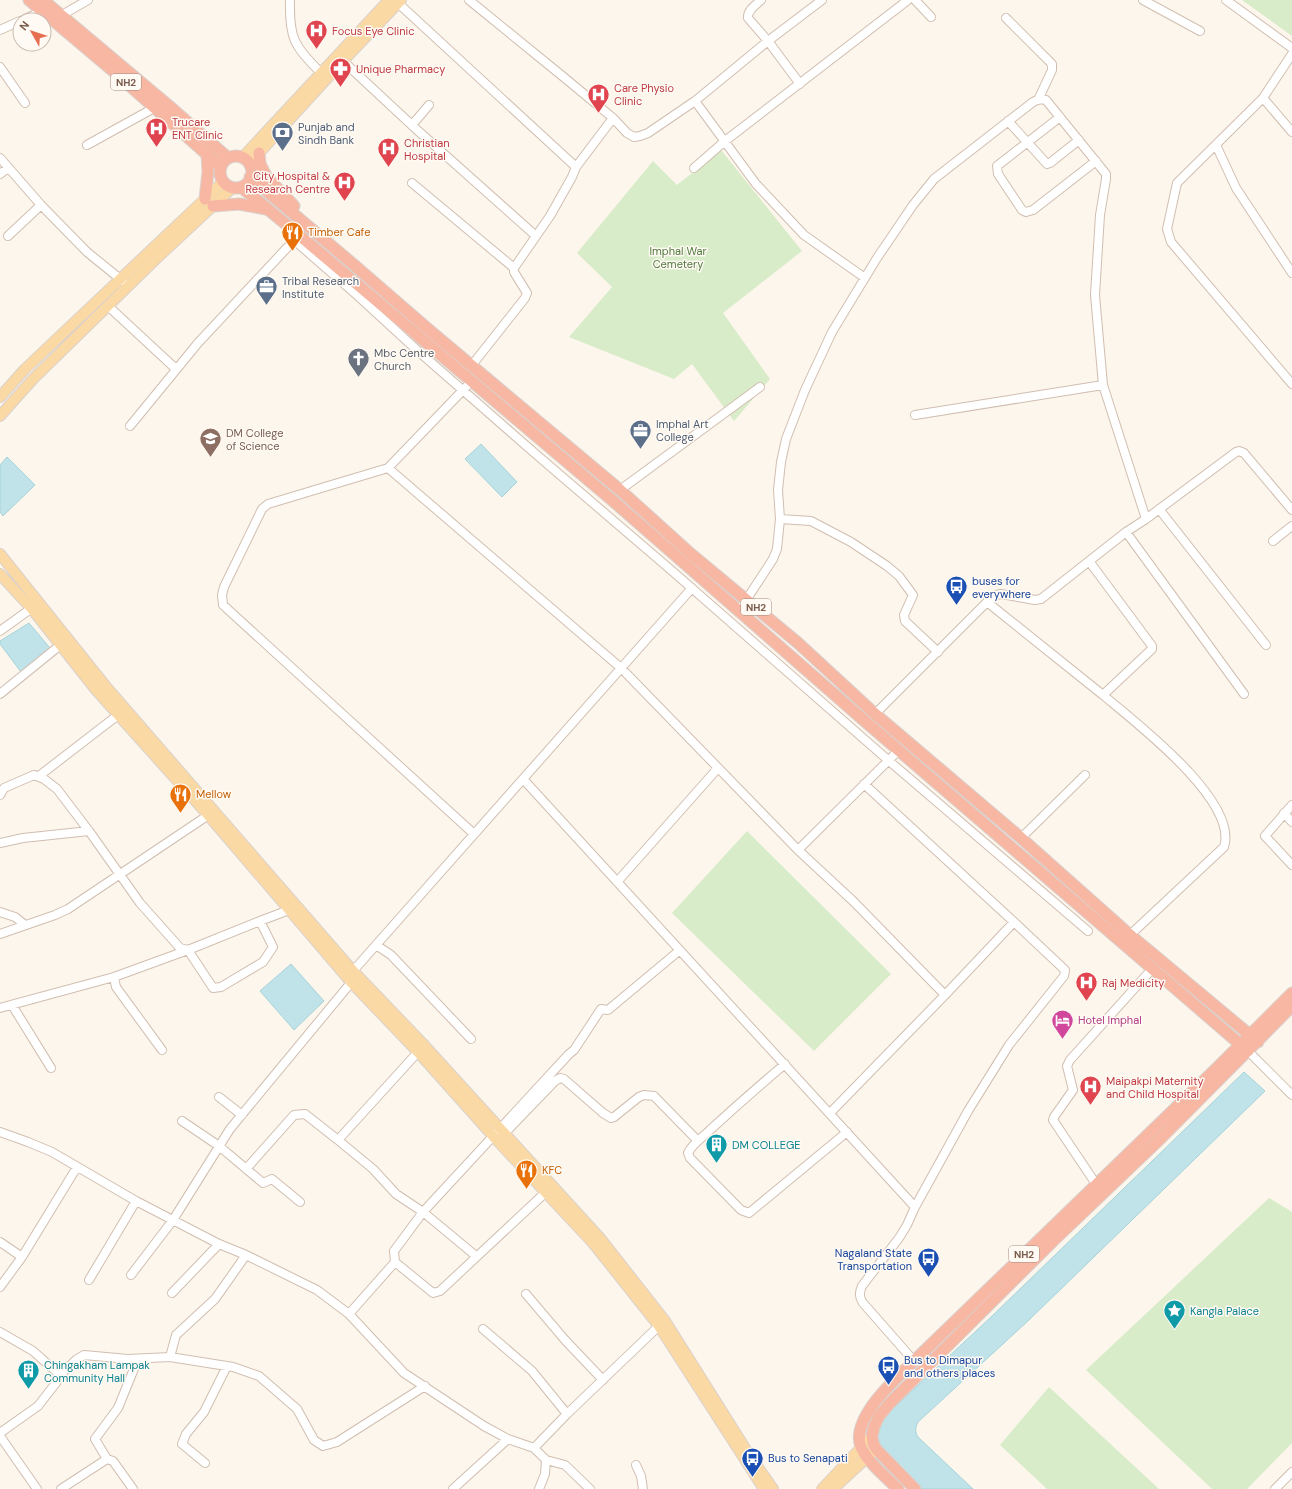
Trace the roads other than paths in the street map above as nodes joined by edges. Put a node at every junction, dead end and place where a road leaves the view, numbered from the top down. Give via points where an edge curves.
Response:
1 (29, 0) edge
2 (88, 0) edge
3 (290, 0) edge
4 (469, 0) edge
5 (761, 0) edge
6 (822, 0) edge
7 (908, 0) edge
8 (915, 0) edge
9 (1143, 0) edge
10 (1226, 0) edge
11 (396, 1) edge
12 (43, 6) edge
13 (34, 12) edge
14 (62, 15) junction
15 (931, 17) dead end
16 (1006, 18) dead end
17 (12, 25) edge
18 (0, 30) edge
19 (1200, 31) dead end
20 (768, 41) junction
21 (1292, 48) edge
22 (1292, 54) edge
23 (343, 60) junction
24 (0, 67) edge
25 (320, 72) junction
26 (800, 84) junction
27 (1263, 98) junction
28 (695, 100) junction
29 (1038, 100) junction
30 (25, 103) dead end
31 (429, 104) dead end
32 (154, 108) junction
33 (1060, 117) junction
34 (613, 118) junction
35 (1008, 121) junction
36 (412, 125) junction
37 (1292, 132) edge
38 (1079, 140) junction
39 (725, 141) junction
40 (1027, 143) junction
41 (87, 145) dead end
42 (1216, 145) junction
43 (259, 153) junction
44 (207, 154) junction
45 (0, 158) edge
46 (228, 158) junction
47 (245, 161) junction
48 (1096, 161) junction
49 (221, 167) junction
50 (576, 167) junction
51 (8, 168) junction
52 (694, 168) dead end
53 (0, 174) edge
54 (250, 177) junction
55 (412, 183) dead end
56 (232, 185) junction
57 (209, 202) junction
58 (41, 205) junction
59 (267, 209) junction
60 (307, 224) junction
61 (8, 236) dead end
62 (536, 236) junction
63 (297, 238) junction
64 (514, 268) junction
65 (1292, 273) edge
66 (120, 278) junction
67 (865, 278) junction
68 (129, 286) junction
69 (108, 306) junction
70 (472, 365) junction
71 (176, 369) junction
72 (471, 382) junction
73 (1292, 384) edge
74 (1103, 385) junction
75 (760, 387) dead end
76 (463, 390) junction
77 (0, 397) edge
78 (915, 414) dead end
79 (0, 416) edge
80 (130, 426) dead end
81 (388, 468) junction
82 (620, 490) junction
83 (1159, 509) junction
84 (1292, 510) edge
85 (780, 519) junction
86 (1146, 519) junction
87 (1292, 526) edge
88 (1126, 532) junction
89 (1273, 541) dead end
90 (0, 554) edge
91 (1089, 561) junction
92 (0, 574) edge
93 (692, 588) junction
94 (747, 600) junction
95 (987, 602) junction
96 (36, 606) junction
97 (739, 611) junction
98 (0, 631) edge
99 (68, 639) junction
100 (1266, 645) dead end
101 (60, 646) junction
102 (938, 652) junction
103 (621, 668) junction
104 (0, 694) edge
105 (1244, 694) dead end
106 (1103, 695) junction
107 (875, 714) junction
108 (118, 715) junction
109 (899, 750) junction
110 (888, 760) junction
111 (718, 768) junction
112 (1086, 775) dead end
113 (39, 776) junction
114 (523, 779) junction
115 (864, 784) junction
116 (0, 795) edge
117 (976, 800) junction
118 (1292, 805) edge
119 (968, 810) junction
120 (212, 813) junction
121 (1284, 813) junction
122 (1292, 822) edge
123 (89, 831) junction
124 (474, 834) junction
125 (1021, 838) junction
126 (0, 843) edge
127 (798, 850) junction
128 (1292, 865) edge
129 (120, 874) junction
130 (617, 882) junction
131 (289, 910) junction
132 (0, 912) edge
133 (260, 921) junction
134 (1014, 922) junction
135 (25, 925) junction
136 (1088, 931) dead end
137 (0, 934) edge
138 (1130, 935) junction
139 (376, 945) junction
140 (188, 950) junction
141 (680, 950) junction
142 (1152, 969) junction
143 (354, 976) junction
144 (114, 977) junction
145 (1292, 993) edge
146 (946, 995) junction
147 (12, 1005) junction
148 (1292, 1006) edge
149 (0, 1008) edge
150 (1254, 1038) junction
151 (471, 1040) dead end
152 (1244, 1048) junction
153 (162, 1050) dead end
154 (418, 1052) junction
155 (785, 1064) junction
156 (52, 1068) dead end
157 (1292, 1095) edge
158 (219, 1097) dead end
159 (830, 1113) junction
160 (242, 1115) junction
161 (182, 1121) dead end
162 (0, 1132) edge
163 (847, 1132) junction
164 (499, 1133) junction
165 (338, 1140) junction
166 (698, 1141) junction
167 (219, 1146) junction
168 (77, 1167) junction
169 (246, 1168) junction
170 (1096, 1184) junction
171 (546, 1192) junction
172 (136, 1201) junction
173 (300, 1202) dead end
174 (915, 1207) junction
175 (423, 1212) junction
176 (174, 1220) junction
177 (596, 1241) junction
178 (0, 1242) edge
179 (219, 1244) junction
180 (246, 1255) junction
181 (476, 1256) junction
182 (22, 1257) junction
183 (395, 1262) junction
184 (131, 1275) dead end
185 (89, 1280) dead end
186 (0, 1287) edge
187 (172, 1293) dead end
188 (526, 1294) dead end
189 (349, 1314) junction
190 (662, 1324) junction
191 (483, 1329) dead end
192 (1, 1335) edge
193 (170, 1357) junction
194 (138, 1359) junction
195 (914, 1361) junction
196 (227, 1366) junction
197 (60, 1375) junction
198 (603, 1380) junction
199 (425, 1386) junction
200 (567, 1414) junction
201 (0, 1435) edge
202 (872, 1436) junction
203 (508, 1439) junction
204 (861, 1446) junction
205 (534, 1448) junction
206 (876, 1449) junction
207 (867, 1457) junction
208 (107, 1459) junction
209 (546, 1460) junction
210 (205, 1463) dead end
211 (636, 1465) dead end
212 (1292, 1472) edge
213 (37, 1489) edge
214 (61, 1489) edge
215 (133, 1489) edge
216 (453, 1489) edge
217 (539, 1489) edge
218 (590, 1489) edge
219 (643, 1489) edge
220 (764, 1489) edge
221 (773, 1489) edge
222 (822, 1489) edge
223 (833, 1489) edge
224 (898, 1489) edge
225 (915, 1489) edge
226 (1275, 1489) edge

1 - 12 highway, NH2
2 - 14 street
3 - 25 street via 291,32 298,49
4 - 34 street
5 - 20 street via 752,8 748,18
6 - 20 street
7 - 26 street
8 - 15 street
9 - 19 street
10 - 21 street
11 - 23 main road
11 - 25 main road
11 - 50 street
12 - 13 street
12 - 14 highway, NH2
12 - 32 highway, NH2
14 - 46 highway, NH2
16 - 29 street via 1052,64 1052,70
17 - 18 street
20 - 26 street
20 - 28 street
22 - 27 street
23 - 36 street
23 - 43 main road
24 - 30 street
25 - 47 main road
26 - 39 street
27 - 37 street
27 - 42 street
28 - 34 street via 640,136 634,137 627,133
28 - 39 street
29 - 33 street via 1046,100
29 - 35 street
31 - 36 street
32 - 41 street
32 - 44 highway, NH2
33 - 38 street
33 - 40 street
34 - 50 street
35 - 40 street
35 - 67 street via 934,179 876,258
36 - 62 street
38 - 40 street via 1048,164
38 - 48 street
39 - 52 street
39 - 67 street via 756,184 804,235
40 - 48 street via 998,164 996,169 1022,210 1026,212 1033,210
42 - 65 street via 1236,188
42 - 73 street via 1177,183 1167,229 1168,235 1171,242
43 - 47 main road
43 - 60 highway via 260,164 266,176
44 - 49 highway, NH2
44 - 57 highway
45 - 51 street
46 - 47 highway
46 - 49 highway
47 - 54 highway via 251,168
48 - 74 street via 1104,171 1106,179 1100,215 1095,295
49 - 56 highway via 220,172
50 - 62 street via 550,216
51 - 53 street
51 - 58 street
54 - 56 highway via 248,182
54 - 60 highway, NH2
55 - 64 street
56 - 57 main road
56 - 59 highway, NH2
57 - 59 highway
57 - 66 main road
57 - 68 main road
58 - 61 street
58 - 66 street via 88,252
59 - 63 highway, NH2
60 - 70 highway, NH2
62 - 64 street
63 - 71 street
63 - 72 highway, NH2
63 - 76 street
64 - 70 street via 528,294
66 - 68 street
66 - 77 main road via 24,370
67 - 85 street via 832,332 786,439 778,490
68 - 69 main road
69 - 71 street
69 - 79 main road via 33,379
70 - 82 highway, NH2
71 - 80 street
72 - 76 street
72 - 97 highway, NH2
74 - 78 street
74 - 86 street
75 - 82 street
76 - 81 street
76 - 93 street
81 - 103 street
81 - 124 street via 264,507 224,587 222,600 248,629
82 - 94 highway, NH2
83 - 84 street via 1239,451 1244,453
83 - 86 street
83 - 100 street
85 - 94 street via 777,549 773,559
85 - 102 street via 815,523 888,566 912,593 913,597 904,615 905,621
86 - 88 street
87 - 89 street
88 - 91 street
88 - 105 street
90 - 96 main road
91 - 95 street via 1038,600 998,594
91 - 106 street via 1152,646 1152,650
92 - 96 main road
93 - 103 street
93 - 110 street
94 - 97 street
94 - 107 highway, NH2
95 - 102 street
95 - 106 street
96 - 98 street
96 - 99 main road
96 - 101 main road
97 - 109 highway, NH2
99 - 101 street
99 - 120 main road
101 - 104 street
101 - 108 main road
102 - 107 street
103 - 111 street
103 - 114 street
106 - 138 street via 1196,779 1212,802 1226,832 1224,847
107 - 117 highway, NH2
108 - 113 street
108 - 120 main road
109 - 110 street
109 - 119 highway, NH2
110 - 115 street
110 - 136 street
111 - 127 street
111 - 130 street
112 - 125 street
113 - 116 street via 34,774 14,783 4,788
113 - 123 street via 57,789
114 - 124 street
114 - 130 street
115 - 127 street
115 - 134 street
117 - 119 highway
117 - 125 highway, NH2
118 - 121 street
119 - 142 highway, NH2
120 - 129 street
120 - 131 main road
120 - 143 main road
121 - 122 street
121 - 128 street via 1265,836
123 - 126 street
123 - 129 street
124 - 139 street
125 - 138 highway, NH2
127 - 146 street via 852,900
129 - 135 street via 68,909
129 - 140 street via 140,903 176,944
130 - 141 street
131 - 133 street
131 - 143 main road
132 - 135 street via 15,917
133 - 140 street
133 - 140 street via 273,947 263,962 221,987 213,988
134 - 146 street
134 - 174 street via 1065,970 1064,976 1009,1045 968,1111
135 - 137 street
138 - 150 highway, NH2
139 - 143 street
139 - 151 street via 391,955
140 - 144 street
141 - 155 street
141 - 164 street via 608,1010 601,1010 574,1050
142 - 152 highway, NH2
142 - 170 street via 1067,1066 1073,1090 1053,1120
143 - 154 main road
143 - 160 street
143 - 164 main road via 424,1046
144 - 147 street
144 - 153 street via 116,987
145 - 150 highway
146 - 159 street
147 - 149 street
147 - 156 street
148 - 150 highway
150 - 152 highway, NH2
152 - 157 street
152 - 170 highway, NH2
152 - 202 highway, NH2 via 890,1402 879,1416
154 - 164 main road
154 - 165 street
155 - 159 street
155 - 166 street
158 - 160 street
159 - 163 street
160 - 167 street
161 - 167 street
162 - 168 street via 52,1152
163 - 166 street via 749,1213 741,1210 690,1158 688,1153
163 - 174 street
164 - 166 street via 560,1078 611,1118 644,1095 654,1096
164 - 171 main road
164 - 175 street
164 - 177 main road
165 - 169 street via 305,1114 294,1115
165 - 175 street via 373,1169 396,1194
167 - 169 street
167 - 176 street
168 - 172 street
168 - 182 street
169 - 173 street via 264,1183 272,1179
170 - 195 highway, NH2
171 - 177 main road
171 - 181 street
172 - 176 street
172 - 185 street
174 - 195 street via 907,1225 860,1291 862,1303
175 - 181 street
175 - 183 street via 394,1251
176 - 179 street
176 - 184 street
177 - 190 main road
178 - 182 street
179 - 180 street
179 - 187 street
180 - 189 street via 317,1290
180 - 193 street via 215,1299 176,1335
181 - 183 street via 440,1290 433,1293
182 - 186 street
183 - 189 street
188 - 198 street
189 - 199 street via 404,1373
190 - 198 street
190 - 220 main road via 707,1403
190 - 221 main road
191 - 200 street via 532,1371
192 - 197 street via 33,1351
193 - 194 street
193 - 196 street
194 - 197 street via 84,1355
194 - 208 street via 118,1408 95,1439
195 - 204 highway, NH2 via 888,1386 866,1417 861,1430
196 - 199 street via 259,1376 297,1409 314,1440 323,1446 337,1442
196 - 210 street via 204,1412 186,1434 182,1444
197 - 201 street via 38,1406
198 - 200 street
199 - 203 street
200 - 205 street
201 - 213 street
202 - 204 main road
202 - 206 highway
203 - 205 street
203 - 216 street
204 - 207 highway
204 - 222 main road
205 - 209 street
206 - 207 main road
206 - 225 highway
207 - 223 main road
207 - 224 highway
208 - 214 street
208 - 215 street via 113,1461
209 - 217 street
209 - 218 street via 565,1466
211 - 219 street
212 - 226 street

